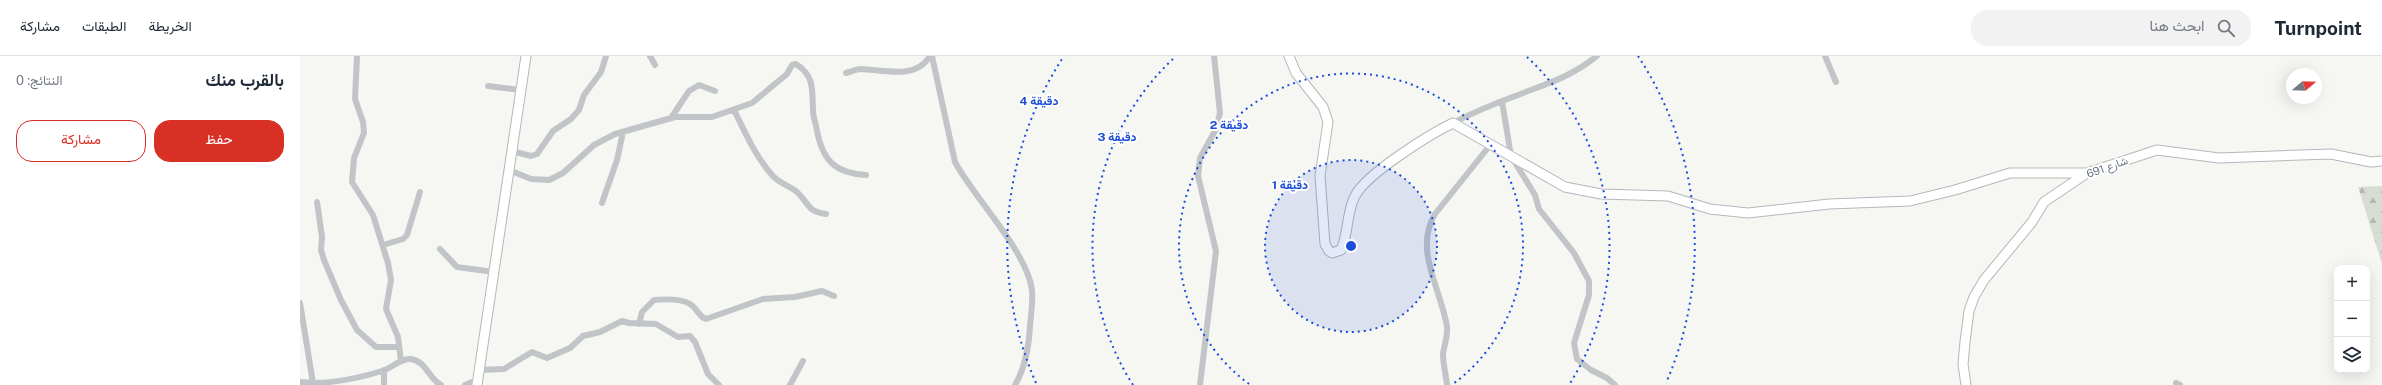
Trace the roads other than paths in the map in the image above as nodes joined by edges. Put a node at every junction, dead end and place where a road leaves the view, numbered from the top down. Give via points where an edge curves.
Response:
1 (358, 56) edge
2 (526, 56) edge
3 (606, 56) edge
4 (650, 56) edge
5 (931, 56) edge
6 (1214, 56) edge
7 (1289, 56) edge
8 (1597, 56) edge
9 (1825, 56) edge
10 (655, 65) dead end
11 (846, 73) dead end
12 (1836, 82) dead end
13 (488, 86) dead end
14 (521, 90) junction
15 (715, 91) dead end
16 (1502, 101) junction
17 (734, 110) junction
18 (671, 118) junction
19 (1453, 123) junction
20 (623, 132) junction
21 (1491, 144) junction
22 (512, 150) junction
23 (1510, 156) junction
24 (2382, 161) edge
25 (509, 170) junction
26 (2087, 173) junction
27 (866, 175) dead end
28 (420, 192) dead end
29 (317, 202) dead end
30 (602, 203) dead end
31 (826, 214) dead end
32 (383, 245) junction
33 (440, 249) dead end
34 (494, 272) junction
35 (834, 296) dead end
36 (300, 303) edge
37 (639, 324) junction
38 (400, 347) junction
39 (401, 361) junction
40 (803, 361) dead end
41 (384, 370) junction
42 (479, 370) junction
43 (300, 382) edge
44 (313, 383) junction
45 (477, 383) edge
46 (384, 385) edge
47 (439, 385) edge
48 (465, 385) edge
49 (719, 385) edge
50 (790, 385) edge
51 (1015, 385) edge
52 (1200, 385) edge
53 (1447, 385) edge
54 (1615, 385) edge
55 (1966, 385) edge

1 - 32 street via 355,99 364,133 354,158 352,182 370,209
2 - 14 street
3 - 22 street via 601,72 584,95 579,110 553,131 537,154 531,156
4 - 10 street
5 - 11 street via 926,64 916,69 884,72 860,69
5 - 51 street via 955,162 1004,234 1029,279 1032,306 1029,342
6 - 52 street via 1220,113 1216,129 1200,158 1198,171 1216,251
7 - 19 street via 1296,73 1323,107 1326,115 1328,130 1320,187 1325,244 1332,253 1341,250 1351,206 1362,185 1419,143
8 - 16 street via 1583,68 1563,79
9 - 12 street
13 - 14 street
14 - 22 street
15 - 18 street via 699,85 689,92
16 - 19 street
16 - 23 street
17 - 18 street via 704,118
17 - 27 street via 759,98 796,64 814,88 813,112 819,141 828,161 847,171
17 - 31 street via 765,167 774,177 798,193 814,212
18 - 20 street
19 - 21 street
20 - 25 street via 594,145 563,173 548,180 531,179
20 - 30 street via 617,160
21 - 23 street
21 - 53 street via 1430,223 1428,234 1433,283 1447,328 1443,354
22 - 25 street
23 - 26 street via 1565,187 1582,192 1668,196 1710,209 1748,213 1829,204 1910,201 2010,173
23 - 54 street via 1535,195 1539,209 1574,252 1589,280 1589,295 1574,343 1577,358
24 - 26 street, شارع 691 via 2371,162 2331,154 2219,158 2157,150
25 - 34 street
26 - 55 street, شارع 691 via 2044,202 2032,222 1974,296 1969,311 1963,364
28 - 32 street via 407,235 403,239
29 - 38 street via 322,237 321,250 345,309 357,330 376,347
32 - 38 street via 391,280 386,309
33 - 34 street via 457,267
34 - 42 street
35 - 37 street via 822,291 795,297 763,299 706,319 698,315 690,304 654,300 642,312
36 - 44 street
37 - 42 street via 622,321 600,332 583,336 570,348 547,358 532,352 504,369
37 - 49 street via 656,324 678,337 690,336 708,374
38 - 39 street
39 - 41 street
39 - 47 street via 416,361 429,371
40 - 50 street
41 - 44 street via 330,383
41 - 46 street
42 - 45 street
43 - 44 street
45 - 48 street

